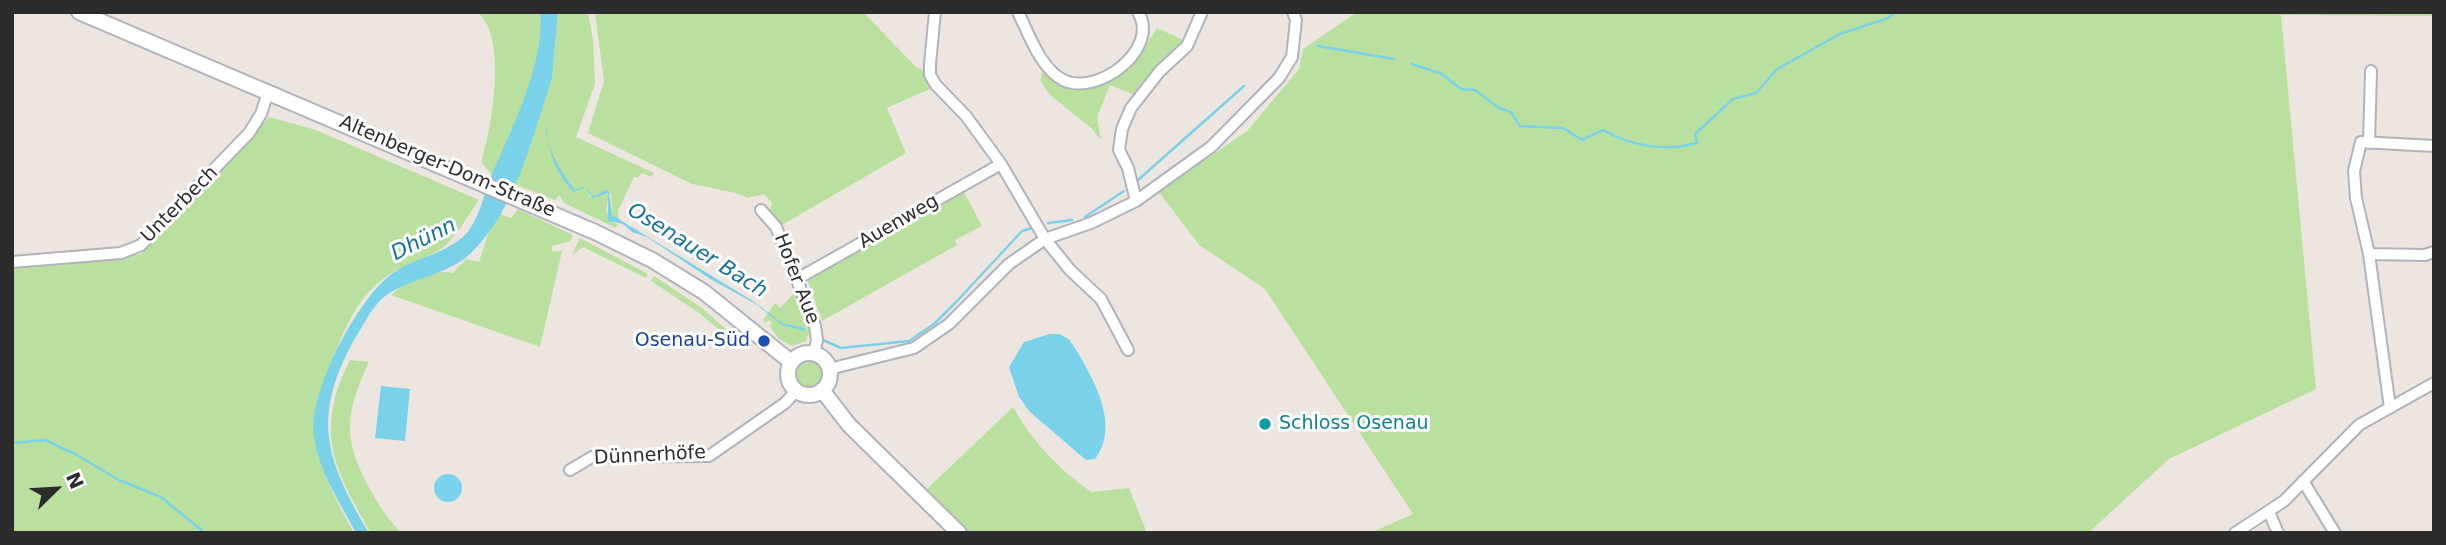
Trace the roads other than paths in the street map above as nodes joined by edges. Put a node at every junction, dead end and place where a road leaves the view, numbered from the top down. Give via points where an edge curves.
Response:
1 (79, 12) edge
2 (935, 12) edge
3 (1018, 12) edge
4 (1138, 12) edge
5 (1202, 12) edge
6 (1293, 12) edge
7 (2371, 71) dead end
8 (268, 92) junction
9 (2369, 143) junction
10 (2434, 146) edge
11 (1001, 164) junction
12 (1136, 201) junction
13 (761, 210) dead end
14 (1045, 239) junction
15 (2434, 251) edge
16 (2369, 254) junction
17 (12, 262) edge
18 (797, 279) junction
19 (1128, 350) dead end
20 (814, 353) junction
21 (791, 362) junction
22 (829, 369) junction
23 (2434, 383) edge
24 (822, 390) junction
25 (796, 391) junction
26 (2390, 408) junction
27 (570, 470) dead end
28 (2302, 481) junction
29 (2269, 512) junction
30 (959, 533) edge
31 (2235, 533) edge
32 (2278, 533) edge
33 (2334, 533) edge

1 - 8 main road, Altenberger-Dom-Straße
2 - 11 street via 930,75
3 - 4 street via 1046,66 1063,80 1079,84 1105,76 1140,47 1144,32
5 - 12 street via 1187,46 1131,108 1122,129 1119,150
6 - 12 street via 1292,57 1279,78 1211,147
7 - 9 street
8 - 17 street, Unterbech via 249,133 141,245 121,253
8 - 21 main road, Altenberger-Dom-Straße via 520,197 652,260 704,292
9 - 10 street
9 - 16 street via 2361,142 2354,171
11 - 14 street
11 - 18 street, Auenweg
12 - 14 street
13 - 18 street, Hofer Aue via 776,227
14 - 19 street via 1101,299
14 - 22 street via 1009,264 949,324 914,348
15 - 16 street via 2426,255
16 - 26 street
18 - 20 street, Hofer Aue via 816,326
20 - 21 main road via 802,353
20 - 22 main road
21 - 25 main road via 789,379
22 - 24 main road
23 - 26 street
24 - 25 main road via 810,395
24 - 30 main road via 849,425
25 - 27 street, Dünnerhöfe via 709,456 592,457
26 - 28 street via 2345,437
28 - 29 street
28 - 33 street
29 - 31 street
29 - 32 street

